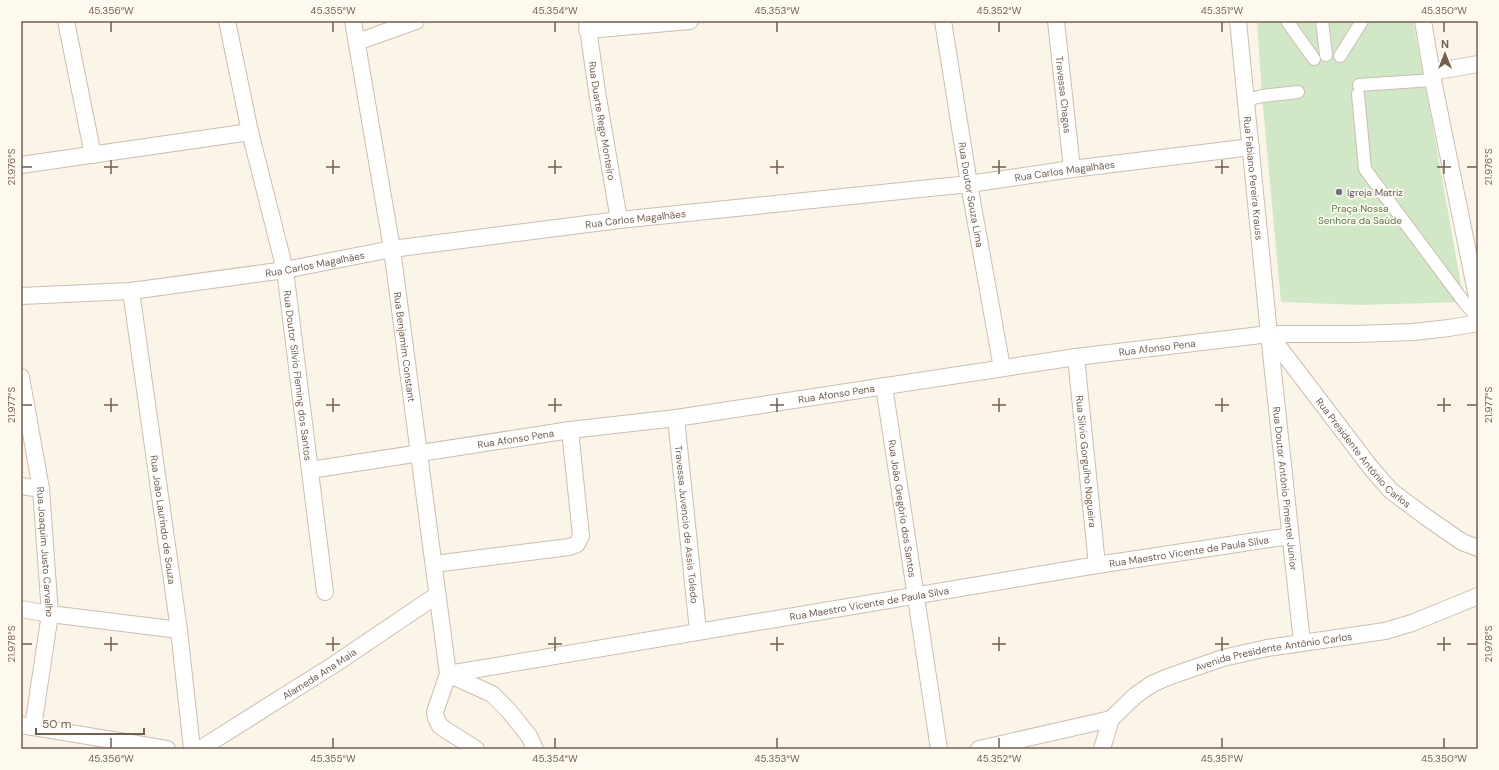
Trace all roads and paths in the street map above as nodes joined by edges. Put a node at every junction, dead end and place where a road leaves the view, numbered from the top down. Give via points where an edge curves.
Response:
1 (66, 21) edge
2 (227, 21) edge
3 (353, 21) edge
4 (416, 21) edge
5 (690, 21) edge
6 (943, 21) edge
7 (1056, 21) edge
8 (1238, 21) edge
9 (1287, 21) edge
10 (1322, 21) edge
11 (1362, 21) edge
12 (1423, 21) edge
13 (587, 26) edge
14 (357, 42) junction
15 (1326, 55) dead end
16 (1340, 56) dead end
17 (1314, 59) dead end
18 (1478, 64) edge
19 (1433, 76) junction
20 (1298, 92) dead end
21 (1246, 100) junction
22 (250, 132) junction
23 (1251, 147) junction
24 (93, 155) junction
25 (21, 165) edge
26 (1072, 169) junction
27 (969, 184) junction
28 (619, 220) junction
29 (392, 249) junction
30 (285, 270) junction
31 (131, 291) junction
32 (21, 296) edge
33 (1478, 302) edge
34 (1478, 318) edge
35 (1478, 323) edge
36 (1269, 334) junction
37 (1076, 357) junction
38 (1002, 368) junction
39 (21, 377) edge
40 (884, 386) junction
41 (676, 418) junction
42 (570, 430) junction
43 (419, 454) junction
44 (310, 470) junction
45 (21, 486) edge
46 (41, 489) junction
47 (1290, 536) junction
48 (1478, 548) edge
49 (434, 564) junction
50 (1097, 565) junction
51 (325, 592) dead end
52 (437, 595) junction
53 (916, 595) junction
54 (1478, 596) edge
55 (21, 609) edge
56 (50, 614) junction
57 (179, 630) junction
58 (698, 631) junction
59 (1302, 643) junction
60 (448, 674) junction
61 (1111, 719) junction
62 (27, 726) edge
63 (167, 749) edge
64 (192, 749) edge
65 (200, 749) edge
66 (476, 749) edge
67 (534, 749) edge
68 (939, 749) edge
69 (979, 749) edge
70 (1102, 749) edge

1 - 24 street
2 - 22 street, Rua Doutor Silvio Fleming dos Santos
3 - 14 street, Rua Benjamim Constant
4 - 14 street
5 - 13 street
6 - 27 street, Rua Doutor Souza Lima
7 - 26 street, Travessa Chagas
8 - 21 street, Rua Fabiano Pereira Krauss
9 - 17 street
10 - 15 street
11 - 16 street
12 - 19 street
13 - 28 street, Rua Duarte Rego Monteiro
14 - 29 street, Rua Benjamim Constant
18 - 19 street
19 - 33 street
19 - 34 street via 1359,89 1365,169
20 - 21 street
21 - 23 street, Rua Fabiano Pereira Krauss
22 - 24 street
22 - 30 street, Rua Doutor Silvio Fleming dos Santos
23 - 26 street, Rua Carlos Magalhães
23 - 36 street, Rua Fabiano Pereira Krauss
24 - 25 street
26 - 27 street, Rua Carlos Magalhães
27 - 28 street, Rua Carlos Magalhães
27 - 38 street, Rua Doutor Souza Lima
28 - 29 street, Rua Carlos Magalhães
29 - 30 street, Rua Carlos Magalhães
29 - 43 street, Rua Benjamim Constant
30 - 31 street, Rua Carlos Magalhães
30 - 44 street, Rua Doutor Silvio Fleming dos Santos
31 - 32 street, Rua Carlos Magalhães
31 - 57 street, Rua João Laurindo de Souza
35 - 36 street via 1413,332
36 - 37 street, Rua Afonso Pena
36 - 47 street, Rua Doutor Antônio Pimentel Junior
36 - 48 street, Rua Presidente Antônio Carlos via 1371,468 1391,490 1462,542
37 - 38 street, Rua Afonso Pena
37 - 50 street, Rua Silvio Gorgulho Nogueira
38 - 40 street, Rua Afonso Pena
39 - 46 street, Rua Joaquim Justo Carvalho
40 - 41 street, Rua Afonso Pena
40 - 53 street, Rua João Gregório dos Santos
41 - 42 street, Rua Afonso Pena
41 - 58 street, Travessa Juvencio de Assis Toledo
42 - 43 street, Rua Afonso Pena
42 - 49 street via 581,536 577,544
43 - 44 street, Rua Afonso Pena
43 - 49 street, Rua Benjamim Constant
44 - 51 street, Rua Doutor Silvio Fleming dos Santos
45 - 46 street
46 - 56 street, Rua Joaquim Justo Carvalho
47 - 50 street, Rua Maestro Vicente de Paula Silva
47 - 59 street, Rua Doutor Antônio Pimentel Junior
49 - 52 street, Rua Benjamim Constant
50 - 53 street, Rua Maestro Vicente de Paula Silva
52 - 60 street, Rua Benjamim Constant
52 - 65 street, Alameda Ana Maia via 335,664
53 - 58 street, Rua Maestro Vicente de Paula Silva
53 - 68 street, Rua João Gregório dos Santos
54 - 59 street, Avenida Presidente Antônio Carlos via 1419,621 1385,631
55 - 56 street
56 - 57 street
56 - 62 street, Rua Joaquim Justo Carvalho
57 - 64 street, Rua João Laurindo de Souza
58 - 60 street, Rua Maestro Vicente de Paula Silva
59 - 61 street, Avenida Presidente Antônio Carlos via 1222,658 1168,677 1136,695
60 - 66 street via 435,712 436,718 440,726
60 - 67 street via 492,694 529,736
61 - 69 street
61 - 70 street, Avenida Presidente Antônio Carlos
62 - 63 street

